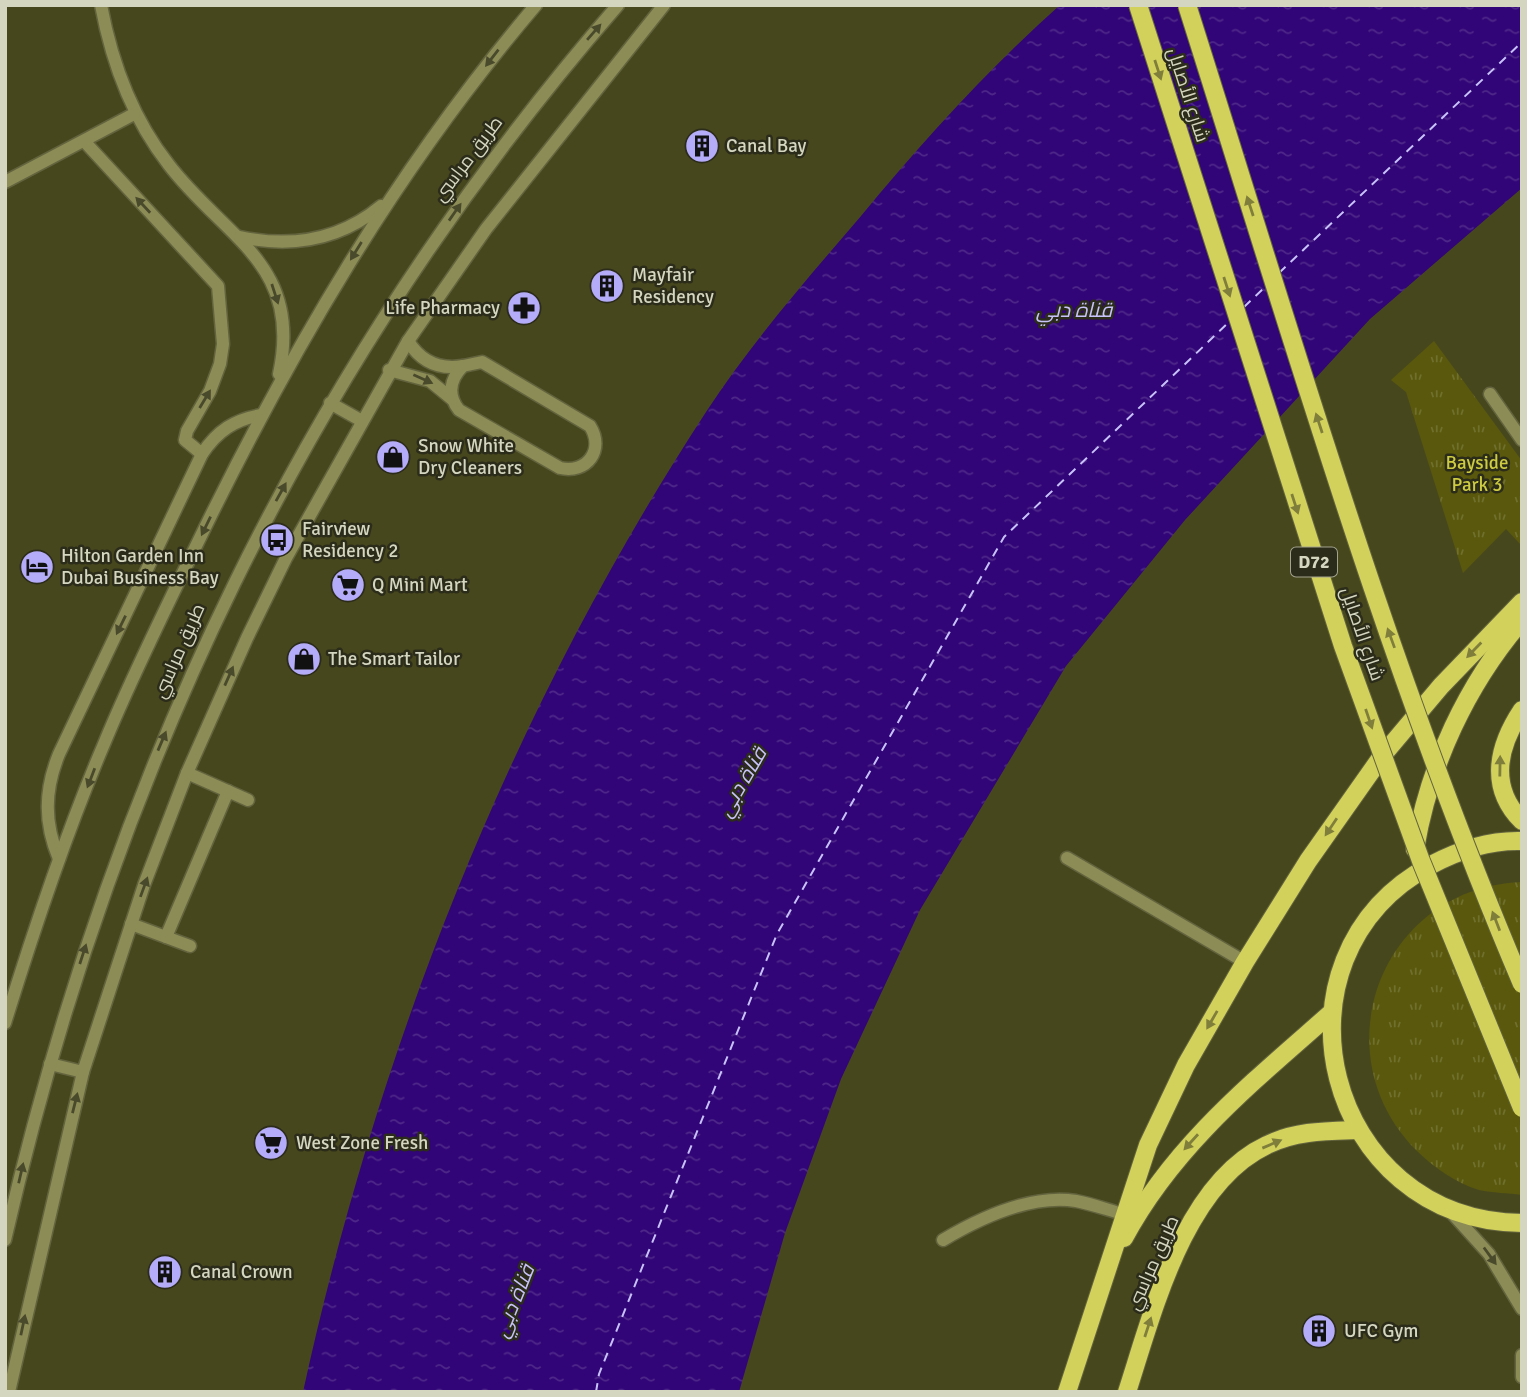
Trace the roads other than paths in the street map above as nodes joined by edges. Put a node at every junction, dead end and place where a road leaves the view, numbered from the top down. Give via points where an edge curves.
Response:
1 (101, 5) edge
2 (536, 5) edge
3 (618, 5) edge
4 (664, 5) edge
5 (1138, 5) edge
6 (1187, 5) edge
7 (134, 114) junction
8 (83, 141) junction
9 (5, 182) edge
10 (393, 193) junction
11 (240, 237) junction
12 (408, 341) junction
13 (463, 366) junction
14 (389, 370) junction
15 (1490, 394) dead end
16 (452, 399) junction
17 (270, 400) junction
18 (330, 403) junction
19 (262, 415) junction
20 (362, 421) junction
21 (1522, 440) edge
22 (202, 454) junction
23 (1522, 602) edge
24 (1522, 620) edge
25 (1522, 710) edge
26 (187, 773) junction
27 (228, 791) junction
28 (248, 800) dead end
29 (1522, 821) edge
30 (1522, 841) edge
31 (1067, 858) dead end
32 (59, 859) junction
33 (1410, 876) junction
34 (131, 924) junction
35 (166, 937) junction
36 (190, 946) dead end
37 (1245, 962) junction
38 (1522, 984) edge
39 (1331, 1013) junction
40 (5, 1023) edge
41 (50, 1064) junction
42 (83, 1072) junction
43 (1522, 1108) edge
44 (1357, 1130) junction
45 (1450, 1211) junction
46 (1123, 1214) junction
47 (1522, 1223) edge
48 (5, 1240) edge
49 (943, 1240) dead end
50 (1108, 1270) junction
51 (1522, 1308) edge
52 (1522, 1355) edge
53 (1522, 1377) edge
54 (9, 1392) edge
55 (1067, 1392) edge
56 (1128, 1392) edge

1 - 7 street
2 -> 10 street, طريق مراسي via 475,79
18 -> 3 street, طريق مراسي via 389,307 469,192
4 - 12 street via 509,199
5 -> 43 main road, شارع الأصايل / D72, bridge via 1347,658 1421,860
38 -> 6 main road, شارع الأصايل / D72, bridge via 1383,616
7 - 8 street
7 - 11 street via 190,191
8 - 9 street
22 -> 8 street via 185,440 220,364 223,344 218,286
10 - 11 street via 361,220 323,237 282,243
10 -> 17 street, طريق مراسي
11 -> 17 street via 267,272 281,314 282,358
12 - 13 street via 431,364
12 - 14 street
13 - 16 street via 452,381
13 - 16 street via 490,365 583,420 595,433 595,451 585,465 560,468 465,414
14 -> 16 street via 424,378
14 - 20 street
15 - 21 street
17 - 19 street, طريق مراسي
18 - 20 street
41 -> 18 street, طريق مراسي via 81,958 147,776 226,599
19 - 22 street via 247,417 221,431
19 -> 32 street, طريق مراسي via 152,636
26 -> 20 street via 286,558
22 -> 32 street via 52,771 47,807
23 -> 37 main road via 1448,677 1382,757
24 - 33 main road via 1478,680 1453,726 1433,774
29 -> 25 main road via 1500,786 1499,758
26 - 27 street
34 -> 26 street
27 - 28 street
27 - 35 street
30 - 33 main road via 1455,852
31 - 37 street
32 - 40 street, طريق مراسي
33 - 39 main road via 1364,926 1344,961
34 - 35 street
34 - 42 street
35 - 36 street
37 -> 46 main road via 1166,1104
39 - 44 main road via 1335,1074
39 -> 50 main road via 1189,1143 1143,1203
41 - 42 street
48 -> 41 street, طريق مراسي
54 -> 42 street
44 - 45 main road via 1397,1178
56 -> 44 main road, طريق مراسي via 1169,1270 1218,1185 1240,1162 1266,1145 1296,1134
45 - 47 main road via 1497,1223
45 -> 51 street via 1489,1254
46 - 49 street via 1074,1201 1045,1203 974,1222
46 - 50 main road
50 - 55 main road, طريق مراسي
52 - 53 street

